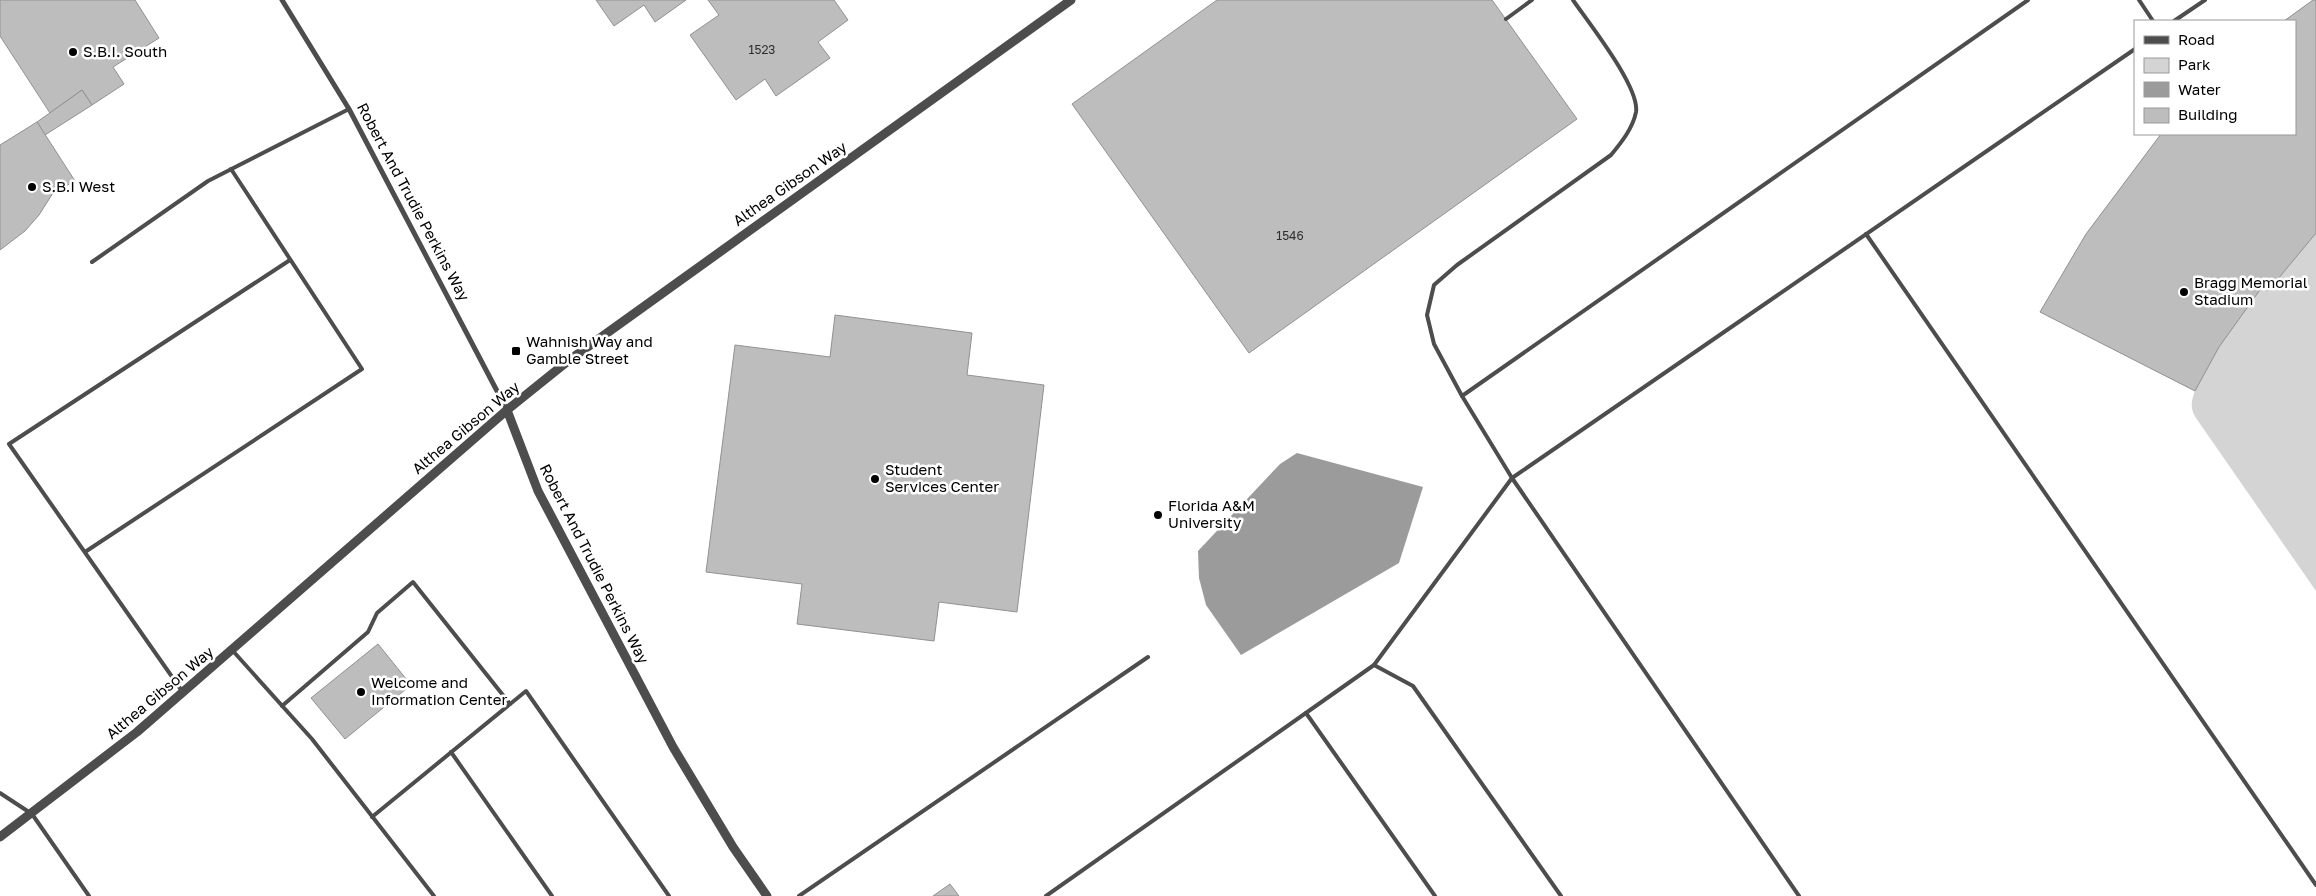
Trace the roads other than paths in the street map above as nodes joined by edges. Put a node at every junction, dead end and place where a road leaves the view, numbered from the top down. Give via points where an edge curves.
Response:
1 (282, 0) edge
2 (1072, 0) edge
3 (1532, 0) edge
4 (1573, 0) edge
5 (2028, 0) edge
6 (2139, 0) edge
7 (2205, 0) edge
8 (1506, 19) dead end
9 (2152, 20) edge
10 (2175, 20) edge
11 (2134, 49) edge
12 (349, 109) junction
13 (231, 169) junction
14 (1866, 234) junction
15 (290, 260) junction
16 (92, 262) dead end
17 (1462, 396) junction
18 (508, 410) junction
19 (1512, 478) junction
20 (85, 552) junction
21 (232, 649) junction
22 (1148, 658) dead end
23 (1374, 665) junction
24 (183, 692) junction
25 (510, 704) junction
26 (282, 706) junction
27 (1306, 713) junction
28 (451, 752) junction
29 (0, 793) edge
30 (32, 814) junction
31 (372, 817) junction
32 (0, 838) edge
33 (2316, 885) edge
34 (89, 896) edge
35 (434, 896) edge
36 (552, 896) edge
37 (669, 896) edge
38 (767, 896) edge
39 (799, 896) edge
40 (1046, 896) edge
41 (1435, 896) edge
42 (1561, 896) edge
43 (1799, 896) edge

1 - 12 street, Robert And Trudie Perkins Way
2 - 18 street, Althea Gibson Way via 715,254 568,361
3 - 8 lane
4 - 17 lane via 1627,78 1636,111 1626,136 1611,155 1434,284 1427,315 1434,344
5 - 17 lane
6 - 9 lane
7 - 10 lane
11 - 14 lane
12 - 13 lane
12 - 18 street, Robert And Trudie Perkins Way
13 - 15 lane
13 - 16 lane via 208,181
14 - 19 lane
14 - 33 lane
15 - 20 lane via 362,369
15 - 20 lane via 9,444
17 - 19 lane
18 - 21 street, Althea Gibson Way
18 - 38 street, Robert And Trudie Perkins Way via 538,490 673,747 733,847
19 - 23 lane
19 - 43 lane
20 - 24 lane
21 - 24 street, Althea Gibson Way
21 - 26 lane
22 - 39 lane
23 - 27 lane
23 - 42 lane via 1412,686
24 - 30 street, Althea Gibson Way
25 - 26 lane via 413,582 377,613 368,632
25 - 28 lane
25 - 37 lane via 526,690
26 - 31 lane via 312,739
27 - 40 lane
27 - 41 lane
28 - 31 lane
28 - 36 lane
29 - 30 lane
30 - 32 street, Althea Gibson Way
30 - 34 lane
31 - 35 lane

